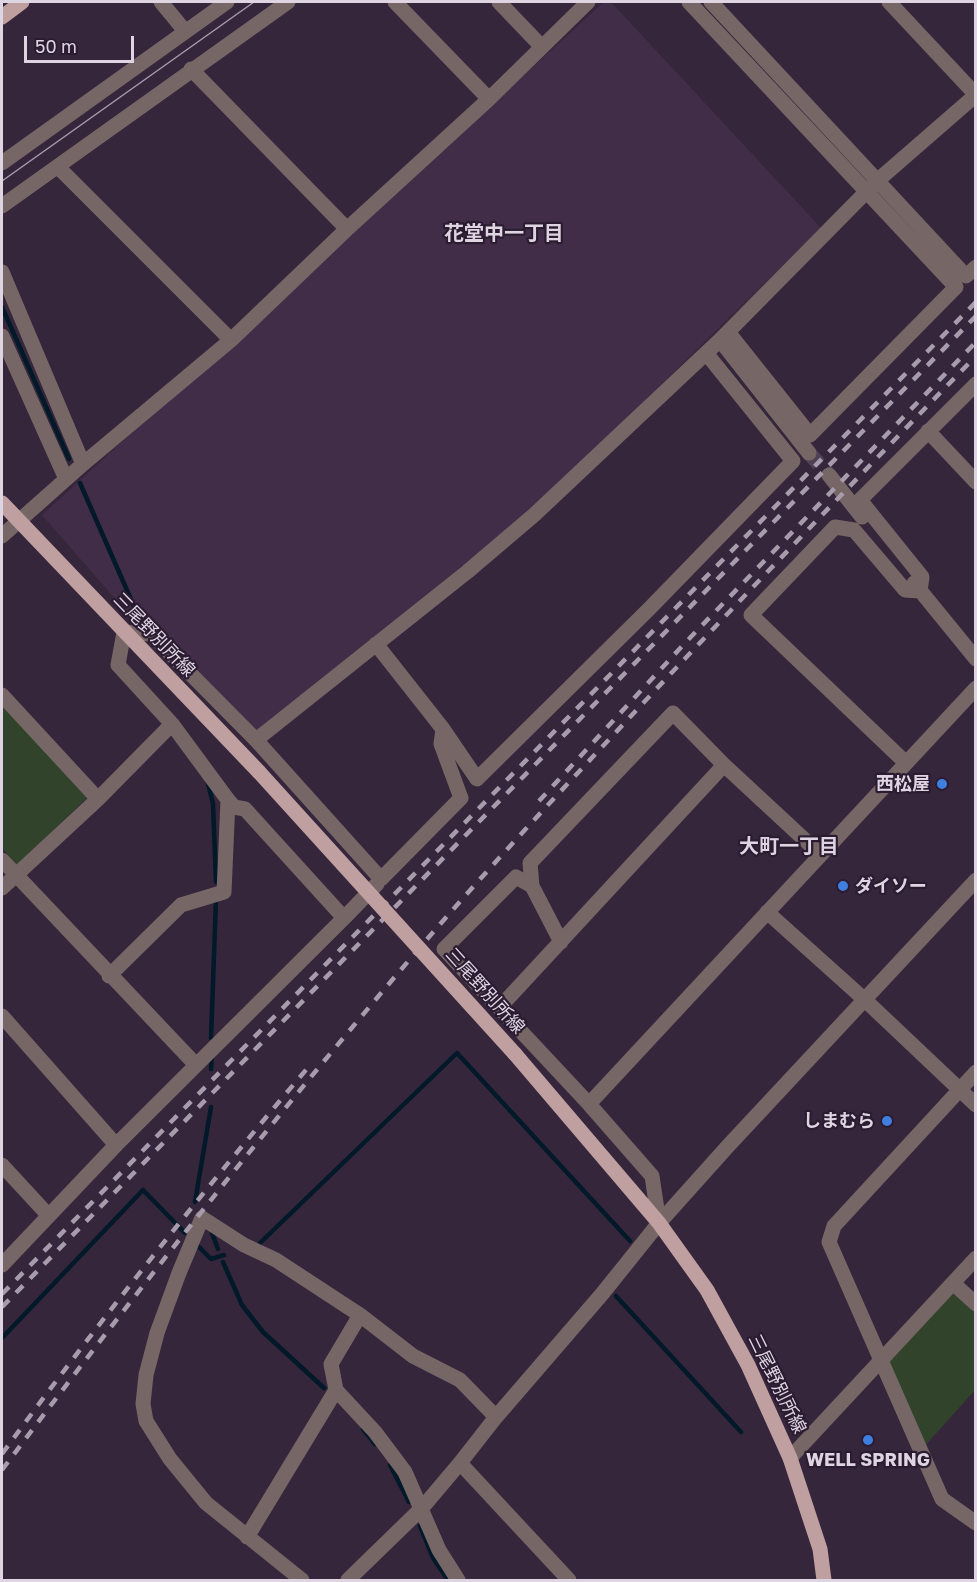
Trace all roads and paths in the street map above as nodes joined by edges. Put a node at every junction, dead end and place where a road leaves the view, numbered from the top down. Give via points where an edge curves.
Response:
1 (22, 2) edge
2 (161, 2) edge
3 (227, 2) edge
4 (288, 2) edge
5 (395, 2) edge
6 (499, 2) edge
7 (588, 2) edge
8 (689, 2) edge
9 (711, 2) edge
10 (889, 2) edge
11 (2, 17) edge
12 (185, 32) junction
13 (542, 47) junction
14 (191, 69) junction
15 (975, 95) edge
16 (489, 99) junction
17 (2, 163) edge
18 (58, 167) junction
19 (872, 186) junction
20 (2, 206) edge
21 (347, 229) junction
22 (2, 272) edge
23 (966, 276) edge
24 (2, 336) edge
25 (724, 336) junction
26 (231, 340) junction
27 (706, 354) junction
28 (975, 384) edge
29 (928, 431) junction
30 (809, 453) tunnel mouth
31 (83, 464) junction
32 (829, 475) tunnel mouth
33 (66, 479) junction
34 (975, 482) edge
35 (2, 503) edge
36 (19, 522) junction
37 (2, 536) edge
38 (920, 591) junction
39 (124, 633) junction
40 (376, 644) junction
41 (975, 658) edge
42 (975, 688) edge
43 (2, 695) edge
44 (172, 724) junction
45 (443, 729) junction
46 (256, 740) junction
47 (905, 762) junction
48 (724, 765) junction
49 (98, 798) junction
50 (228, 800) junction
51 (820, 854) junction
52 (2, 860) edge
53 (15, 875) junction
54 (381, 879) junction
55 (975, 880) edge
56 (532, 886) junction
57 (2, 888) edge
58 (766, 912) junction
59 (344, 918) junction
60 (561, 942) junction
61 (109, 975) junction
62 (864, 1000) junction
63 (500, 1007) junction
64 (2, 1016) edge
65 (196, 1065) junction
66 (975, 1072) edge
67 (959, 1090) junction
68 (590, 1104) junction
69 (975, 1105) edge
70 (116, 1145) junction
71 (2, 1165) edge
72 (49, 1216) junction
73 (659, 1223) junction
74 (975, 1258) edge
75 (2, 1265) edge
76 (953, 1283) junction
77 (975, 1304) edge
78 (360, 1315) junction
79 (882, 1361) junction
80 (336, 1390) junction
81 (496, 1417) junction
82 (790, 1458) junction
83 (460, 1463) junction
84 (422, 1508) junction
85 (975, 1523) edge
86 (247, 1537) junction
87 (302, 1581) edge
88 (348, 1581) edge
89 (458, 1581) edge
90 (569, 1581) edge
91 (824, 1581) edge

1 - 11 main road
2 - 12 street
3 - 12 street
4 - 14 street
5 - 16 street
6 - 13 street
7 - 13 street
8 - 19 street
9 - 19 street
10 - 15 street
12 - 17 street
13 - 16 street
14 - 18 street
14 - 21 street
15 - 19 street
16 - 21 street
18 - 20 street
18 - 26 street
19 - 23 street
19 - 25 street
21 - 26 street
22 - 31 street
23 - 25 street via 810,435
24 - 33 street
25 - 27 street
25 - 30 street
26 - 31 street
27 - 40 street via 534,515
27 - 45 street via 793,461 477,779
28 - 29 street
29 - 34 street
29 - 38 street via 860,500 922,577
31 - 33 street
32 - 38 street
33 - 36 street
35 - 36 main road, 三尾野別所線
36 - 37 street
36 - 39 main road, 三尾野別所線
38 - 41 street
38 - 47 street via 905,590 854,530 835,527 751,615
39 - 44 street via 118,665
39 - 46 street via 151,634
39 - 73 main road, 三尾野別所線, bridge via 259,772 515,1054
40 - 45 street
40 - 46 street
42 - 47 street
43 - 49 street
44 - 49 street
44 - 50 street
45 - 54 street via 441,744 461,798
46 - 54 street
47 - 51 street
48 - 51 street
48 - 56 street via 673,713 530,863
48 - 60 street
49 - 53 street
50 - 59 street via 234,807 245,809
50 - 61 street via 224,892 181,905
51 - 58 street
52 - 53 street
53 - 57 street
53 - 61 street
54 - 59 street
55 - 62 street
56 - 60 street
56 - 63 street via 516,877 444,949
58 - 62 street
58 - 68 street
59 - 65 street
60 - 63 street
61 - 65 street
62 - 67 street
62 - 73 street
63 - 68 street
64 - 70 street
65 - 70 street
66 - 67 street
67 - 69 street
67 - 79 street via 834,1226 829,1242
68 - 73 street via 652,1176
70 - 72 street
71 - 72 street
72 - 75 street
73 - 81 street
73 - 82 main road, 三尾野別所線 via 707,1290 748,1365
74 - 76 street
76 - 77 street
76 - 79 street
78 - 80 street via 331,1364
78 - 81 street via 413,1356 460,1380
78 - 86 street via 202,1218 157,1333 143,1404 153,1434 206,1503
79 - 82 street
79 - 85 street via 942,1499
80 - 84 street via 405,1472
80 - 86 street
81 - 83 street
82 - 91 main road, 三尾野別所線 via 820,1549
83 - 84 street
83 - 90 street
84 - 88 street
84 - 89 street via 439,1550
86 - 87 street

